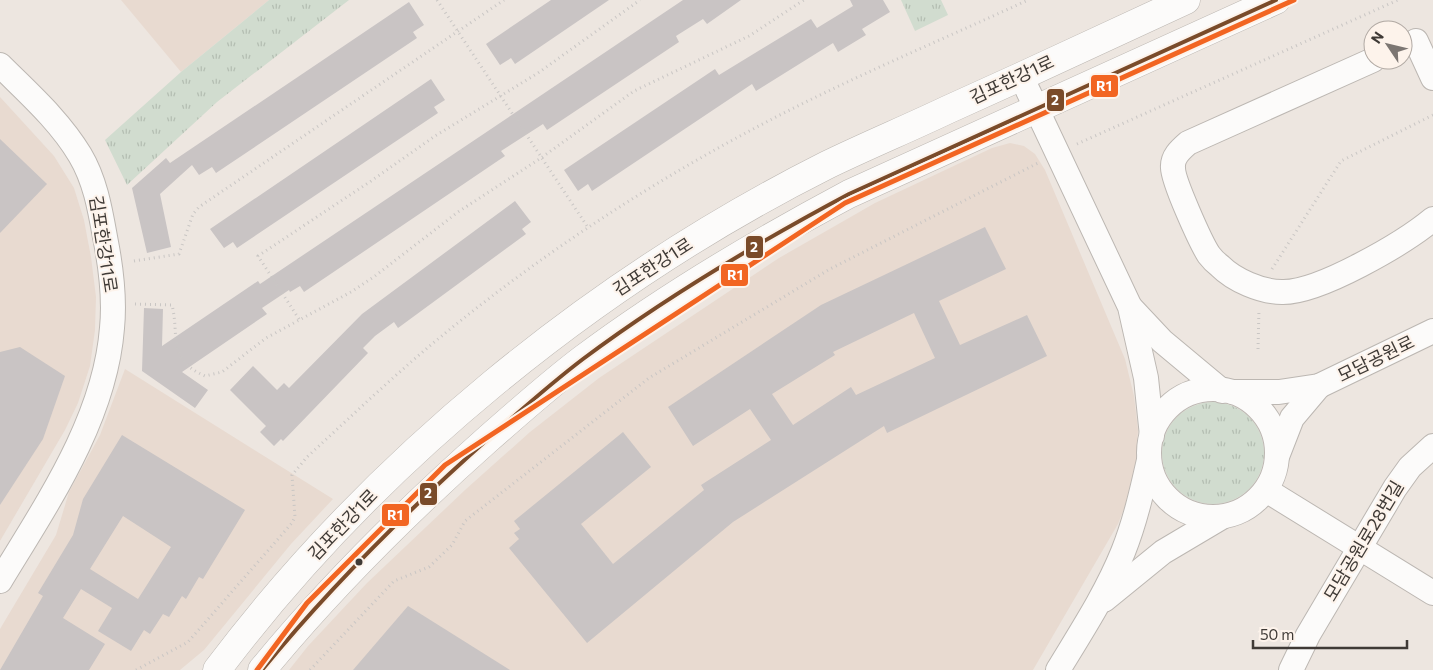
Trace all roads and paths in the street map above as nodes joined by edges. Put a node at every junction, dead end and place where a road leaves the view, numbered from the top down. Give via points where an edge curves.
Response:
1 (437, 0) edge
2 (504, 0) edge
3 (640, 0) edge
4 (804, 0) edge
5 (1028, 0) edge
6 (1186, 0) edge
7 (1276, 0) edge
8 (1398, 0) edge
9 (458, 32) junction
10 (1417, 40) edge
11 (1363, 64) edge
12 (0, 65) edge
13 (1021, 76) junction
14 (1433, 78) edge
15 (500, 96) junction
16 (1036, 110) junction
17 (1433, 115) edge
18 (1057, 153) junction
19 (540, 158) junction
20 (1433, 219) edge
21 (589, 229) junction
22 (134, 261) dead end
23 (1260, 287) junction
24 (135, 304) dead end
25 (1130, 307) junction
26 (299, 319) junction
27 (1433, 331) edge
28 (1258, 349) dead end
29 (1319, 386) junction
30 (1227, 391) junction
31 (1150, 446) junction
32 (1433, 446) edge
33 (1278, 454) junction
34 (1266, 490) junction
35 (1222, 517) junction
36 (1360, 548) junction
37 (0, 581) edge
38 (1433, 593) edge
39 (1097, 606) junction
40 (136, 670) edge
41 (217, 670) edge
42 (262, 670) edge
43 (310, 670) edge
44 (1058, 670) edge
45 (1291, 670) edge

1 - 9 path
2 - 9 path
3 - 15 path
4 - 19 path via 750,36 644,85
5 - 21 path via 755,128
6 - 13 street, 김포한강1로
7 - 16 street, 김포한강1로
8 - 18 path
9 - 15 path
9 - 22 path via 198,207 179,254
10 - 14 street
11 - 23 street via 1188,143 1177,152 1172,167 1176,183 1209,255 1237,278
12 - 37 street, 김포한강11로 via 71,140 88,171 98,200 110,260 112,320 102,383 90,415 54,490
13 - 16 street
13 - 41 street, 김포한강1로 via 826,166 743,211 610,295 544,342 439,431 346,520 277,594
15 - 19 path
15 - 26 path via 258,256
16 - 18 street
16 - 42 street, 김포한강1로 via 849,194 786,227 583,359 404,517 308,614
17 - 23 path via 1341,161
18 - 25 street
18 - 43 path via 830,269 649,378 465,520 452,545 429,567 394,581
19 - 21 path
19 - 26 path via 458,212 375,276
20 - 23 street via 1392,248 1302,291 1280,292
21 - 40 path via 458,323 307,457 292,475 295,518 292,523 188,642
23 - 28 path
24 - 26 path via 172,305 177,351 185,363 205,376 222,372 266,338
25 - 30 street via 1162,342
25 - 31 street via 1146,378
27 - 29 street, 모담공원로
29 - 30 street via 1279,392
29 - 33 street via 1292,418
30 - 31 street via 1212,389 1192,393 1174,403 1160,418
30 - 33 street via 1251,401 1265,415 1274,434
31 - 35 street via 1154,478 1165,496 1181,509 1201,516
31 - 39 street via 1133,524
32 - 36 street, 모담공원로28번길 via 1410,467
33 - 34 street via 1274,474
34 - 35 street via 1254,503
34 - 36 street
35 - 39 street via 1163,552
36 - 38 street
36 - 45 street, 모담공원로28번길
39 - 44 street

